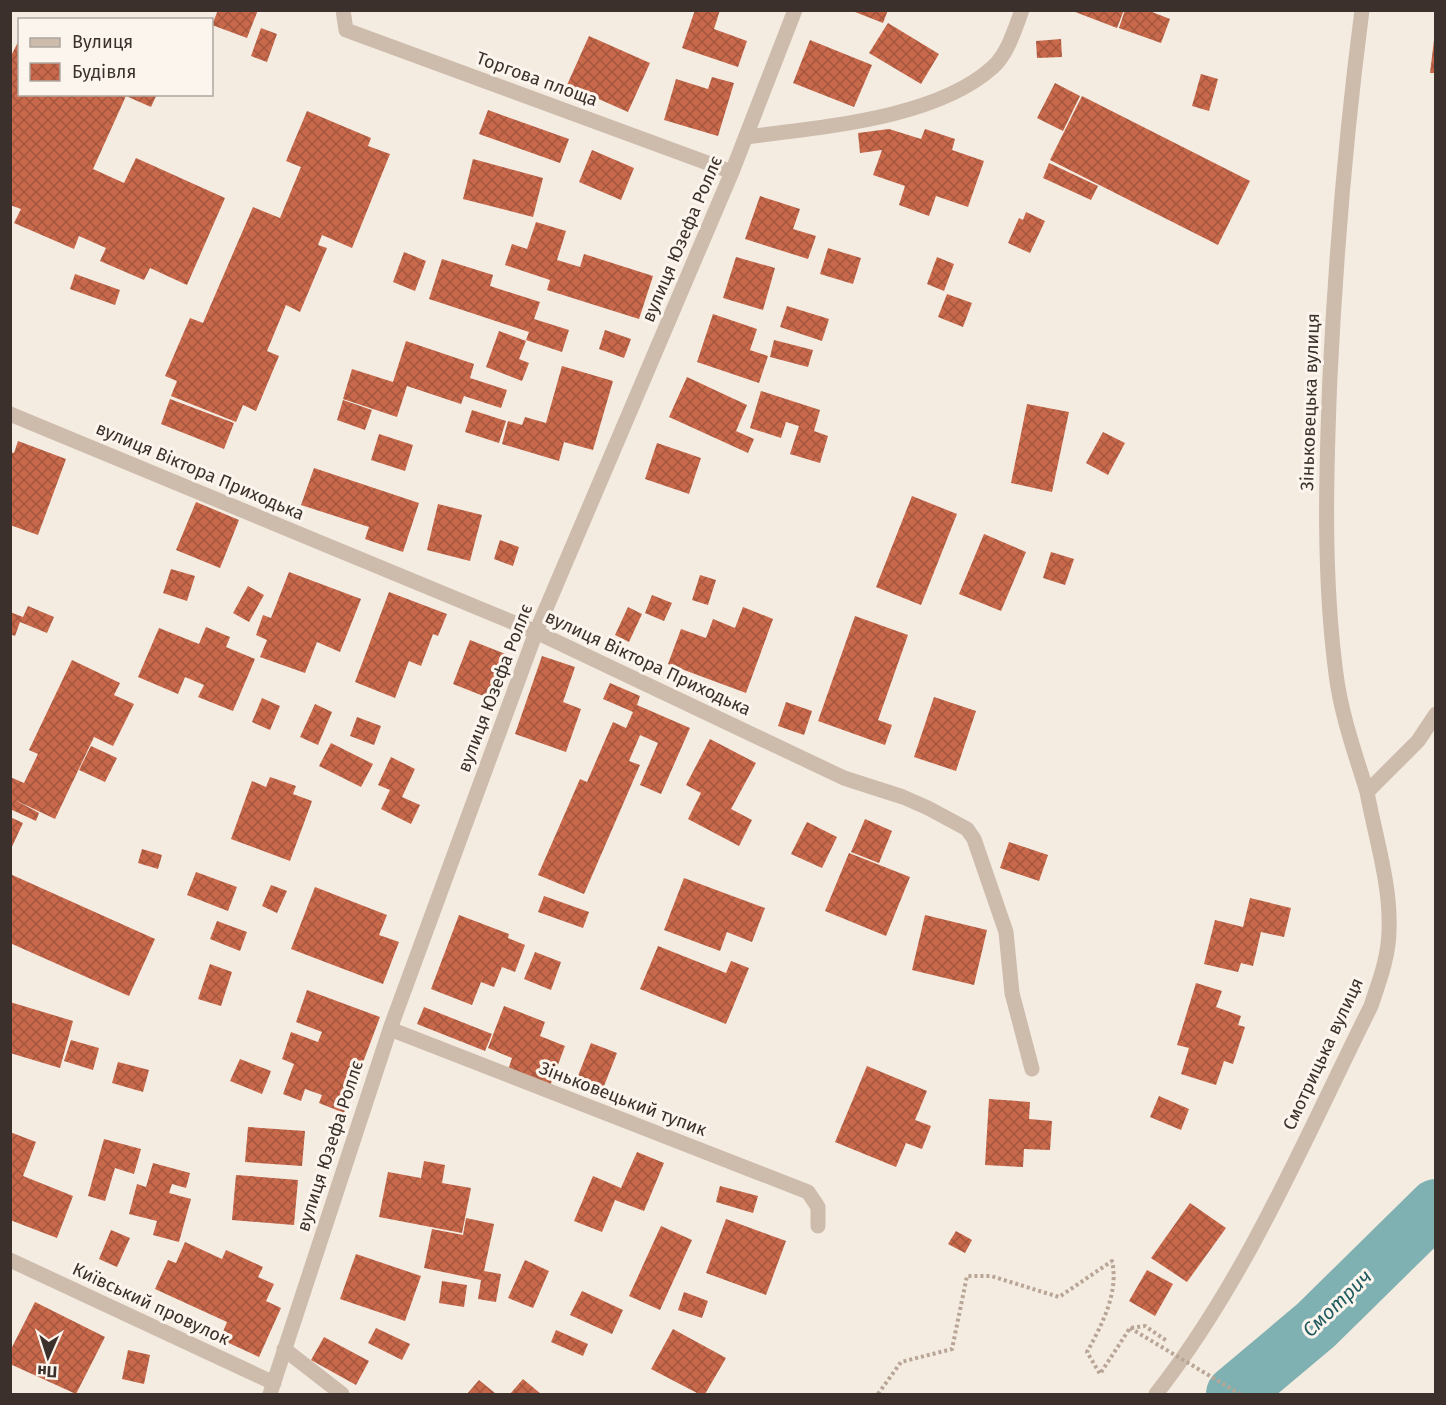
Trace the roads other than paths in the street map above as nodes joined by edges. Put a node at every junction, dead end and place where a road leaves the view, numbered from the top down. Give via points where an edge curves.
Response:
1 (343, 10) edge
2 (795, 10) edge
3 (1022, 10) edge
4 (1362, 10) edge
5 (746, 137) junction
6 (732, 172) junction
7 (10, 414) edge
8 (536, 632) junction
9 (1436, 714) edge
10 (1367, 792) junction
11 (390, 1029) junction
12 (1032, 1069) dead end
13 (818, 1226) dead end
14 (10, 1260) edge
15 (284, 1349) junction
16 (272, 1389) edge
17 (342, 1395) edge
18 (1156, 1395) edge

1 - 6 street, Торгова площа via 346,30
2 - 5 street, вулиця Юзефа Роллє
3 - 5 street via 995,65 953,92 893,114
4 - 10 street, Зіньковецька вулиця via 1335,273 1326,474 1328,578 1336,675
5 - 6 street, вулиця Юзефа Роллє
6 - 8 street, вулиця Юзефа Роллє
7 - 8 street, вулиця Віктора Приходька
8 - 11 street, вулиця Юзефа Роллє
8 - 12 street, вулиця Віктора Приходька via 844,778 903,797 967,829 974,839 1006,932 1012,993
9 - 10 street via 1418,741
10 - 18 street, Смотрицька вулиця via 1386,892 1389,930 1371,1006 1244,1263 1191,1348
11 - 13 street, Зіньковецький тупик via 808,1192 818,1207
11 - 15 street, вулиця Юзефа Роллє
14 - 16 street, Київський провулок
15 - 16 street, вулиця Юзефа Роллє
15 - 17 street

